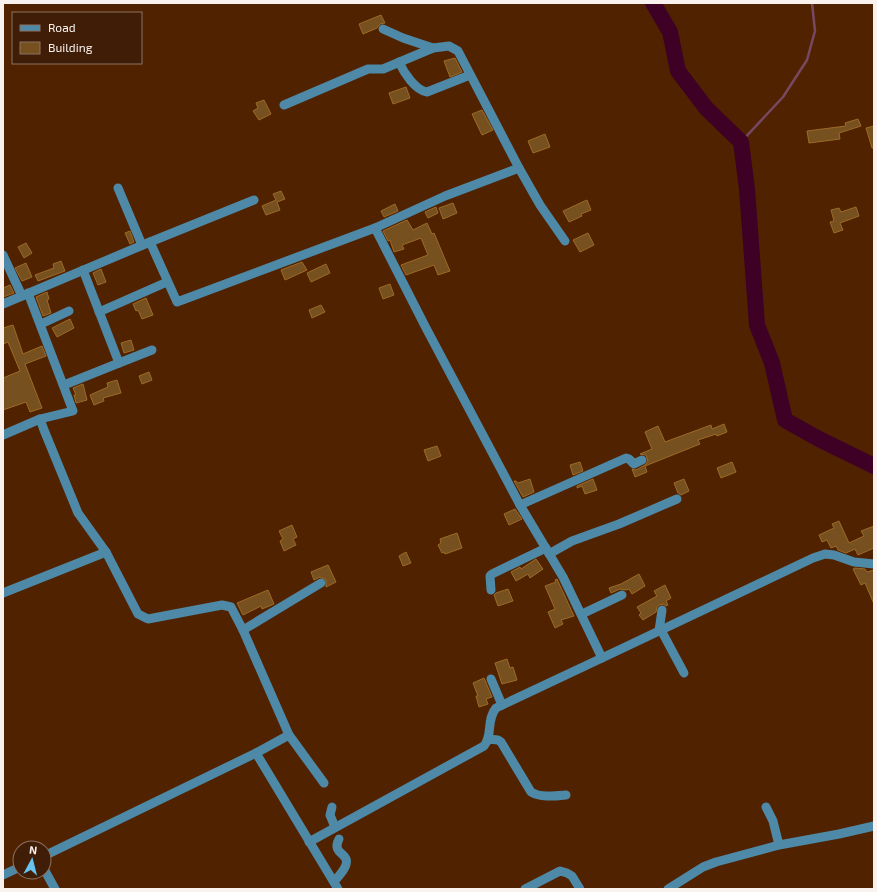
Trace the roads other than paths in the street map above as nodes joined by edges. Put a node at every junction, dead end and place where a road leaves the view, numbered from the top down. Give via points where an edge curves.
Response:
1 (383, 28) dead end
2 (433, 48) junction
3 (399, 62) junction
4 (470, 76) junction
5 (284, 105) dead end
6 (518, 168) junction
7 (118, 188) dead end
8 (254, 200) dead end
9 (375, 228) junction
10 (565, 241) dead end
11 (146, 243) junction
12 (3, 255) edge
13 (83, 270) junction
14 (168, 282) junction
15 (25, 294) junction
16 (3, 304) edge
17 (69, 312) dead end
18 (100, 312) junction
19 (41, 324) junction
20 (152, 350) dead end
21 (119, 363) junction
22 (64, 385) junction
23 (40, 419) junction
24 (3, 435) edge
25 (642, 460) dead end
26 (677, 498) dead end
27 (520, 505) junction
28 (548, 551) junction
29 (106, 552) junction
30 (874, 564) edge
31 (321, 583) dead end
32 (492, 590) dead end
33 (3, 593) edge
34 (622, 595) dead end
35 (662, 610) dead end
36 (582, 614) junction
37 (243, 630) junction
38 (660, 631) junction
39 (602, 658) junction
40 (684, 673) dead end
41 (491, 679) dead end
42 (502, 705) junction
43 (289, 736) junction
44 (488, 739) junction
45 (256, 753) junction
46 (324, 783) dead end
47 (566, 795) dead end
48 (332, 807) dead end
49 (766, 807) dead end
50 (874, 826) edge
51 (335, 827) junction
52 (339, 839) dead end
53 (310, 842) junction
54 (780, 845) junction
55 (52, 852) edge
56 (50, 880) edge
57 (336, 886) edge
58 (55, 889) edge
59 (525, 889) edge
60 (580, 889) edge
61 (668, 889) edge

1 - 2 street
2 - 3 street
2 - 4 street via 449,46 458,51
3 - 4 street via 407,78 422,92
3 - 5 street via 383,69 368,70
4 - 6 street
6 - 9 street via 445,196
6 - 10 street
7 - 11 street
8 - 11 street
9 - 14 street via 176,302
9 - 27 street
11 - 13 street
11 - 14 street
12 - 15 street
13 - 15 street
13 - 18 street
14 - 18 street
15 - 16 street
15 - 19 street
17 - 19 street
18 - 21 street
19 - 22 street
20 - 21 street
21 - 22 street
22 - 23 street via 73,411
23 - 24 street
23 - 29 street via 78,513
25 - 27 street via 634,464 626,458
26 - 28 street
27 - 28 street
28 - 32 street via 492,574
28 - 36 street
29 - 33 street
29 - 37 street via 138,614 148,619 222,605 231,607
30 - 38 street via 854,562 825,554
31 - 37 street
34 - 36 street
35 - 38 street
36 - 39 street
37 - 43 street
38 - 39 street
38 - 40 street
39 - 42 street
41 - 42 street
42 - 44 street via 492,712
43 - 45 street
43 - 46 street
44 - 47 street via 501,742 531,792 542,796
44 - 51 street via 484,746
45 - 53 street
45 - 55 street
48 - 51 street via 330,815
49 - 54 street
50 - 54 street
51 - 53 street
52 - 57 street via 337,850 347,860
53 - 57 street
54 - 61 street via 703,867
56 - 58 street
59 - 60 street via 560,872 567,872 572,876

